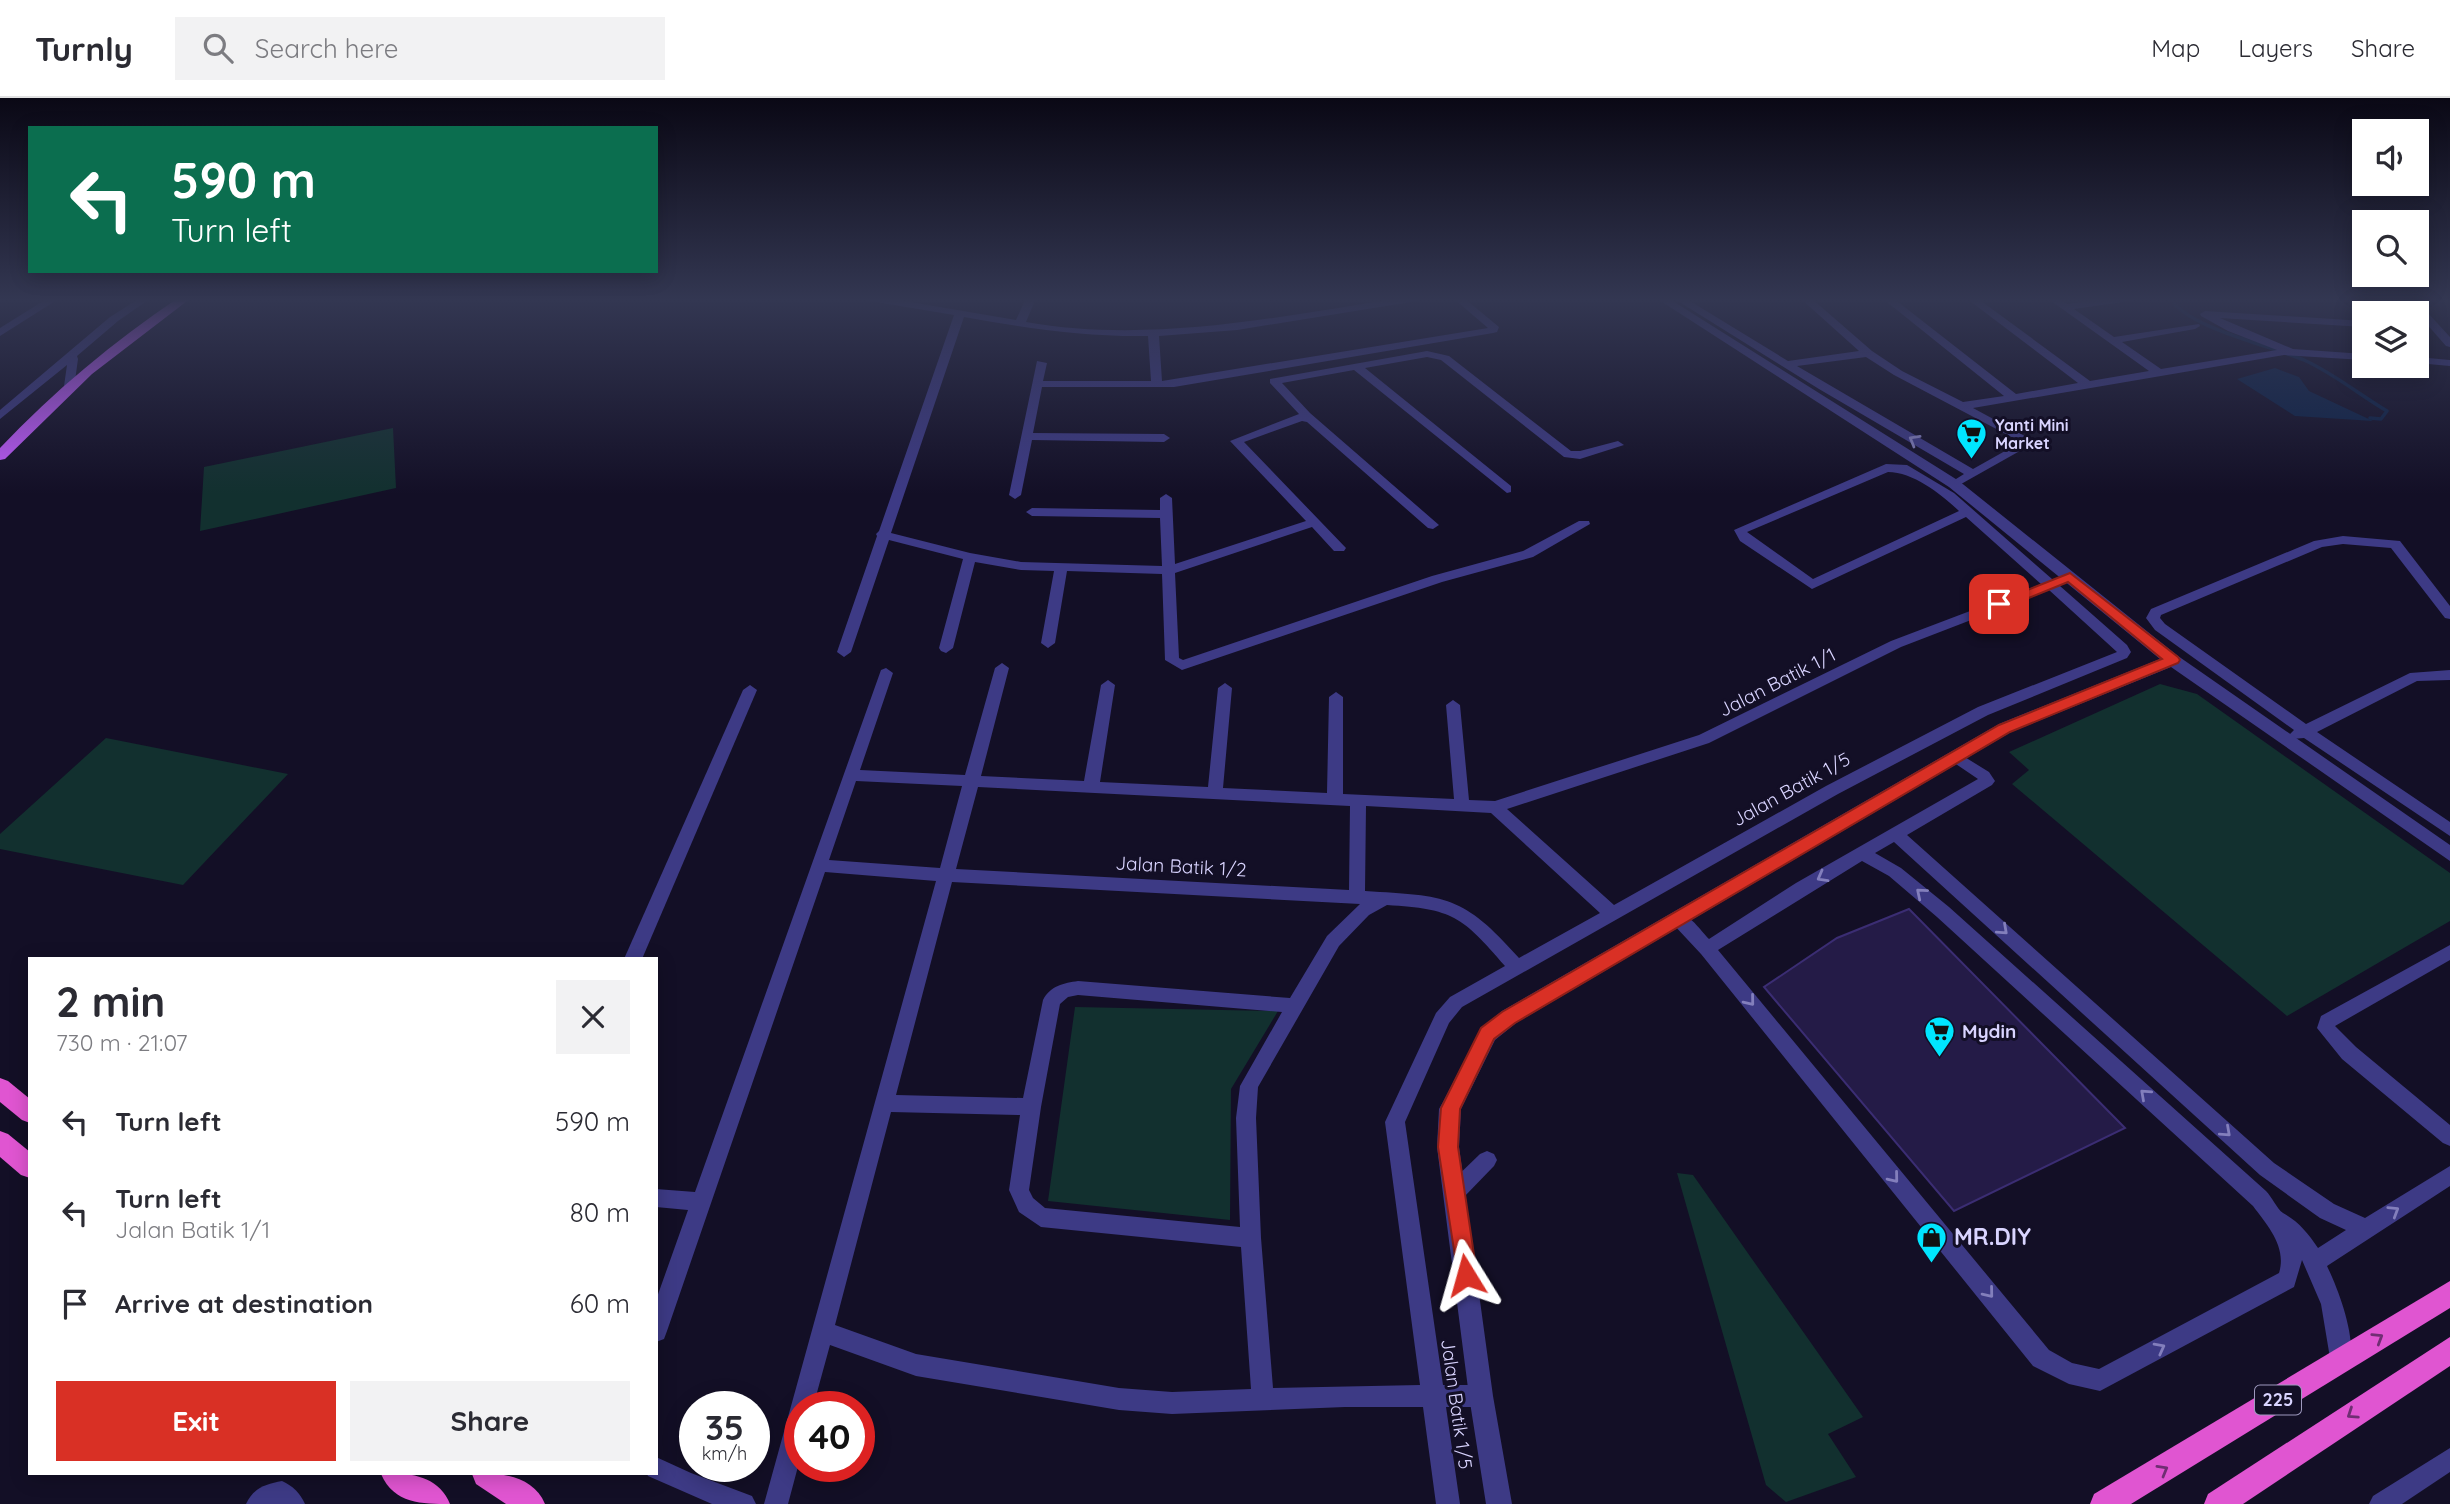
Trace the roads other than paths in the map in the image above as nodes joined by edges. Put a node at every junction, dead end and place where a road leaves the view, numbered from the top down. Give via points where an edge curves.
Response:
1 (1041, 363) dead end
2 (60, 364) edge
3 (72, 364) edge
4 (96, 364) edge
5 (942, 364) edge
6 (1155, 364) edge
7 (1296, 364) edge
8 (1370, 364) edge
9 (1453, 364) edge
10 (1764, 364) edge
11 (1797, 364) edge
12 (1884, 364) edge
13 (1971, 364) edge
14 (2059, 364) edge
15 (2146, 364) edge
16 (2218, 364) edge
17 (1788, 365) joint
18 (1356, 366) junction
19 (2159, 373) junction
20 (1037, 384) junction
21 (1157, 384) junction
22 (2088, 385) junction
23 (70, 386) junction
24 (2013, 397) junction
25 (1962, 405) junction
26 (0, 416) edge
27 (1311, 419) junction
28 (1027, 436) junction
29 (1164, 438) dead end
30 (1618, 445) dead end
31 (0, 456) edge
32 (1973, 474) junction
33 (1954, 484) junction
34 (1507, 489) dead end
35 (1015, 495) dead end
36 (1166, 498) dead end
37 (1968, 511) junction
38 (1032, 512) dead end
39 (1165, 514) junction
40 (1314, 523) junction
41 (1584, 524) dead end
42 (1433, 525) dead end
43 (882, 534) junction
44 (1339, 548) dead end
45 (970, 557) junction
46 (1061, 567) junction
47 (1170, 570) junction
48 (2070, 577) junction
49 (2050, 585) junction
50 (2450, 615) edge
51 (1048, 643) dead end
52 (946, 648) dead end
53 (844, 652) dead end
54 (2172, 660) junction
55 (1002, 668) dead end
56 (886, 673) dead end
57 (2450, 675) edge
58 (1108, 685) dead end
59 (1225, 688) dead end
60 (750, 690) dead end
61 (1336, 697) dead end
62 (1453, 705) dead end
63 (2305, 731) junction
64 (2285, 740) junction
65 (1955, 756) junction
66 (850, 775) junction
67 (971, 781) junction
68 (1091, 787) junction
69 (1215, 793) junction
70 (1335, 799) junction
71 (1358, 800) junction
72 (1462, 805) junction
73 (1495, 807) junction
74 (2450, 830) edge
75 (1897, 835) junction
76 (1863, 854) junction
77 (2450, 854) edge
78 (819, 865) junction
79 (946, 875) junction
80 (1357, 897) junction
81 (1386, 897) junction
82 (1970, 901) junction
83 (1943, 912) junction
84 (1613, 914) junction
85 (1679, 919) junction
86 (1707, 949) junction
87 (2450, 952) edge
88 (634, 957) edge
89 (1517, 967) junction
90 (1294, 1006) junction
91 (0, 1088) edge
92 (2179, 1089) junction
93 (883, 1103) junction
94 (1031, 1107) junction
95 (28, 1111) edge
96 (2178, 1124) junction
97 (2450, 1137) edge
98 (0, 1142) edge
99 (1487, 1160) dead end
100 (28, 1165) edge
101 (2450, 1175) edge
102 (1455, 1192) junction
103 (658, 1198) edge
104 (2259, 1198) junction
105 (700, 1202) junction
106 (2366, 1229) junction
107 (1251, 1238) junction
108 (2316, 1261) junction
109 (2450, 1294) edge
110 (658, 1325) edge
111 (822, 1331) junction
112 (2450, 1350) edge
113 (2340, 1362) junction
114 (806, 1391) edge
115 (1481, 1396) junction
116 (1435, 1397) junction
117 (1263, 1399) junction
118 (2448, 1463) edge
119 (658, 1469) edge
120 (396, 1475) edge
121 (488, 1475) edge
122 (784, 1475) edge
123 (263, 1500) edge
124 (293, 1504) edge
125 (436, 1504) edge
126 (531, 1504) edge
127 (744, 1504) edge
128 (776, 1504) edge
129 (1448, 1504) edge
130 (1499, 1504) edge
131 (2104, 1504) edge
132 (2218, 1504) edge
133 (2381, 1504) edge

1 - 20 street
2 - 26 street
3 - 23 street
4 - 23 main road
5 - 43 street
6 - 21 street
7 - 21 street
8 - 18 street
9 - 30 street via 1568,454
10 - 33 street
11 - 17 street
12 - 25 street
13 - 24 street
14 - 22 street
15 - 19 street
16 - 19 street
32 -> 17 street
18 - 27 street via 1274,381
18 - 34 street
19 - 22 street
20 - 21 street
20 - 28 street
22 - 24 street
23 - 31 main road
24 - 25 street
25 - 32 street via 2030,442
27 - 40 street via 1301,417 1236,441
27 - 42 street
28 - 29 street
28 - 35 street
32 - 33 street
33 - 48 street
36 - 39 street
37 - 37 street, Jalan Batik 1/5 via 1812,585 1740,530 1895,467 1950,496
37 - 49 street, Jalan Batik 1/5
38 - 39 street
39 - 47 street
40 - 44 street
40 - 47 street
41 - 47 street via 1528,554 1437,579 1182,665 1172,660
43 - 45 street
43 - 53 street
45 - 46 street
45 - 52 street
46 - 47 street
46 - 51 street
48 - 49 street, Jalan Batik 1/1
48 - 54 street
49 - 73 street, Jalan Batik 1/1 via 1896,643 1704,739
49 - 84 street, Jalan Batik 1/5 via 2122,648 2122,655 1983,711
50 - 63 street via 2395,544 2343,540 2319,544 2156,612 2153,618 2160,627
54 - 64 street
54 - 65 street via 2005,728
55 - 67 street
56 - 66 street
57 - 63 street via 2415,676
58 - 68 street
59 - 69 street
60 - 88 street
61 - 70 street
62 - 72 street
63 - 64 street
63 - 74 street
64 - 77 street
65 - 75 street via 1987,781
65 - 85 street
66 - 67 street
66 - 78 street
67 - 68 street
67 - 79 street
68 - 69 street
69 - 70 street
70 - 71 street
71 - 72 street
71 - 80 street
72 - 73 street
73 - 84 street
75 - 76 street
75 - 82 street
83 -> 76 street via 1895,872
76 -> 86 street
78 - 79 street, Jalan Batik 1/2
78 - 105 street
79 - 80 street, Jalan Batik 1/2
79 - 93 street
80 - 81 street, Jalan Batik 1/2
81 - 89 street, Jalan Batik 1/2 via 1463,912
81 - 90 street via 1347,924
82 - 83 street via 1953,899
82 -> 92 street
96 -> 83 street
84 - 89 street, Jalan Batik 1/5
85 - 86 street
85 - 102 street via 1509,1017 1488,1034 1450,1108 1448,1147
86 -> 104 street via 2041,1358 2070,1374 2100,1380 2287,1280 2292,1254 2284,1231
87 - 97 street via 2327,1021 2326,1028 2348,1053
89 - 116 street, Jalan Batik 1/5 via 1456,1002 1442,1018 1395,1122
90 - 94 street via 1079,988 1063,992 1052,1000
90 - 107 street via 1247,1097
91 - 95 highway
92 - 96 street via 2184,1106
92 -> 106 street via 2267,1169 2327,1211
93 - 94 street
93 - 111 street
94 - 107 street via 1019,1190 1026,1205 1041,1217
96 - 104 street
98 - 100 highway
99 - 102 street
106 -> 101 street
102 - 115 street
103 - 105 street
104 - 108 street
105 - 110 street
106 - 108 street
107 - 117 street
108 - 113 street via 2334,1312
113 -> 109 highway, 225
111 - 114 street
111 - 117 street via 916,1365 1119,1399 1172,1403
112 -> 132 highway, 225
131 -> 113 highway, 225
115 - 116 street
115 - 130 street
116 - 117 street
116 - 129 street, Jalan Batik 1/5
118 - 133 street
119 - 127 street
120 - 125 highway
121 - 126 highway
122 - 128 street
123 - 124 street via 282,1493

